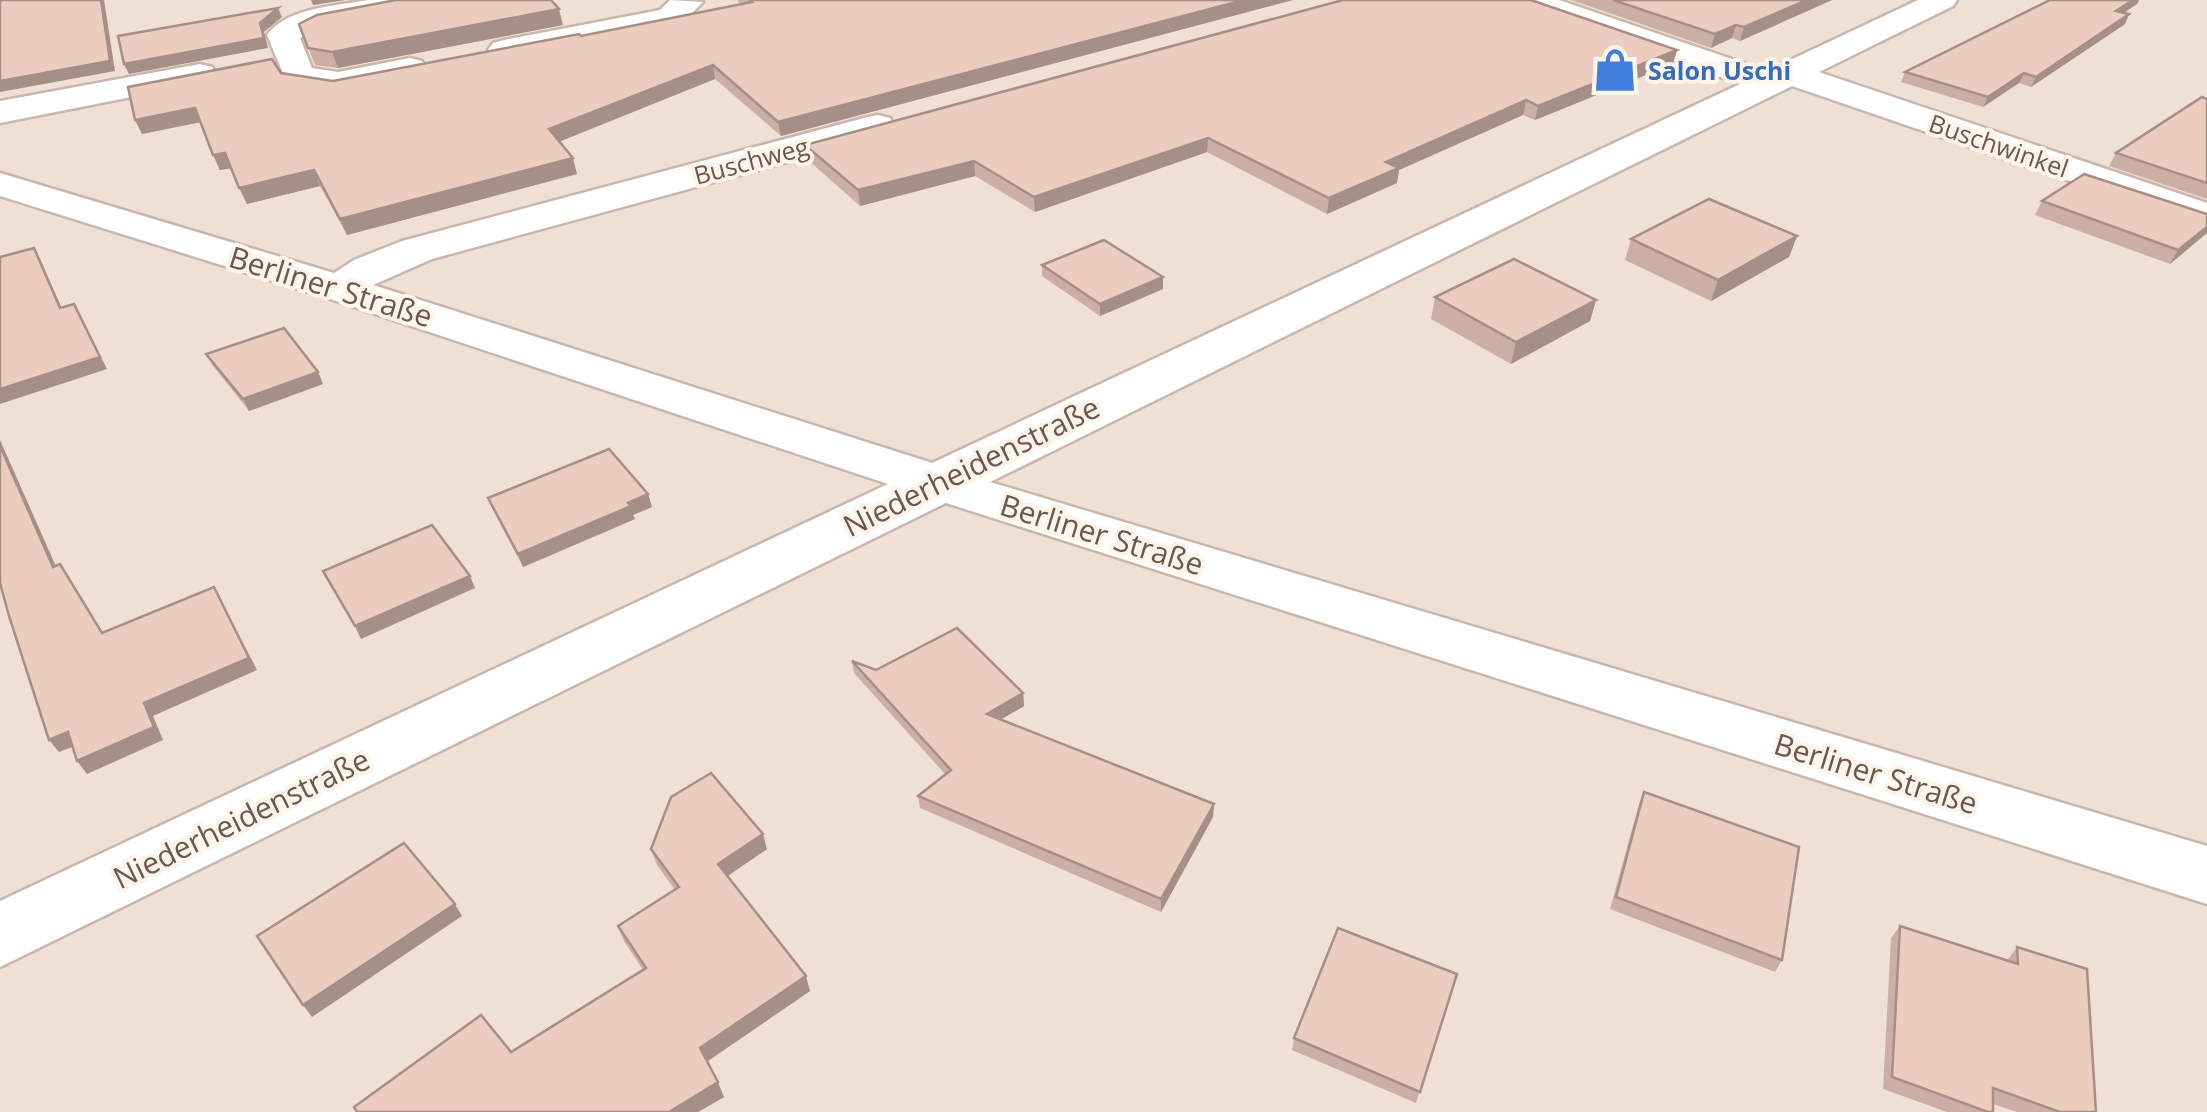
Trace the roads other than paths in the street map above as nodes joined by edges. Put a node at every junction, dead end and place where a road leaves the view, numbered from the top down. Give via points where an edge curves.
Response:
1 (419, 0) edge
2 (686, 0) edge
3 (1530, 0) edge
4 (1942, 0) edge
5 (478, 55) edge
6 (291, 57) junction
7 (441, 62) edge
8 (1781, 79) junction
9 (0, 112) edge
10 (919, 115) edge
11 (0, 184) edge
12 (2207, 216) edge
13 (339, 288) junction
14 (936, 482) junction
15 (2207, 875) edge
16 (0, 935) edge

1 - 6 street via 313,20 283,35
2 - 5 street via 670,17
3 - 8 street
4 - 8 street, Niederheidenstraße
6 - 7 street via 300,76 338,82
6 - 9 street
8 - 12 street, Buschwinkel
8 - 14 street, Niederheidenstraße
10 - 13 street, Buschweg via 417,250
11 - 13 street, Berliner Straße
13 - 14 street, Berliner Straße
14 - 15 street, Berliner Straße
14 - 16 street, Niederheidenstraße

